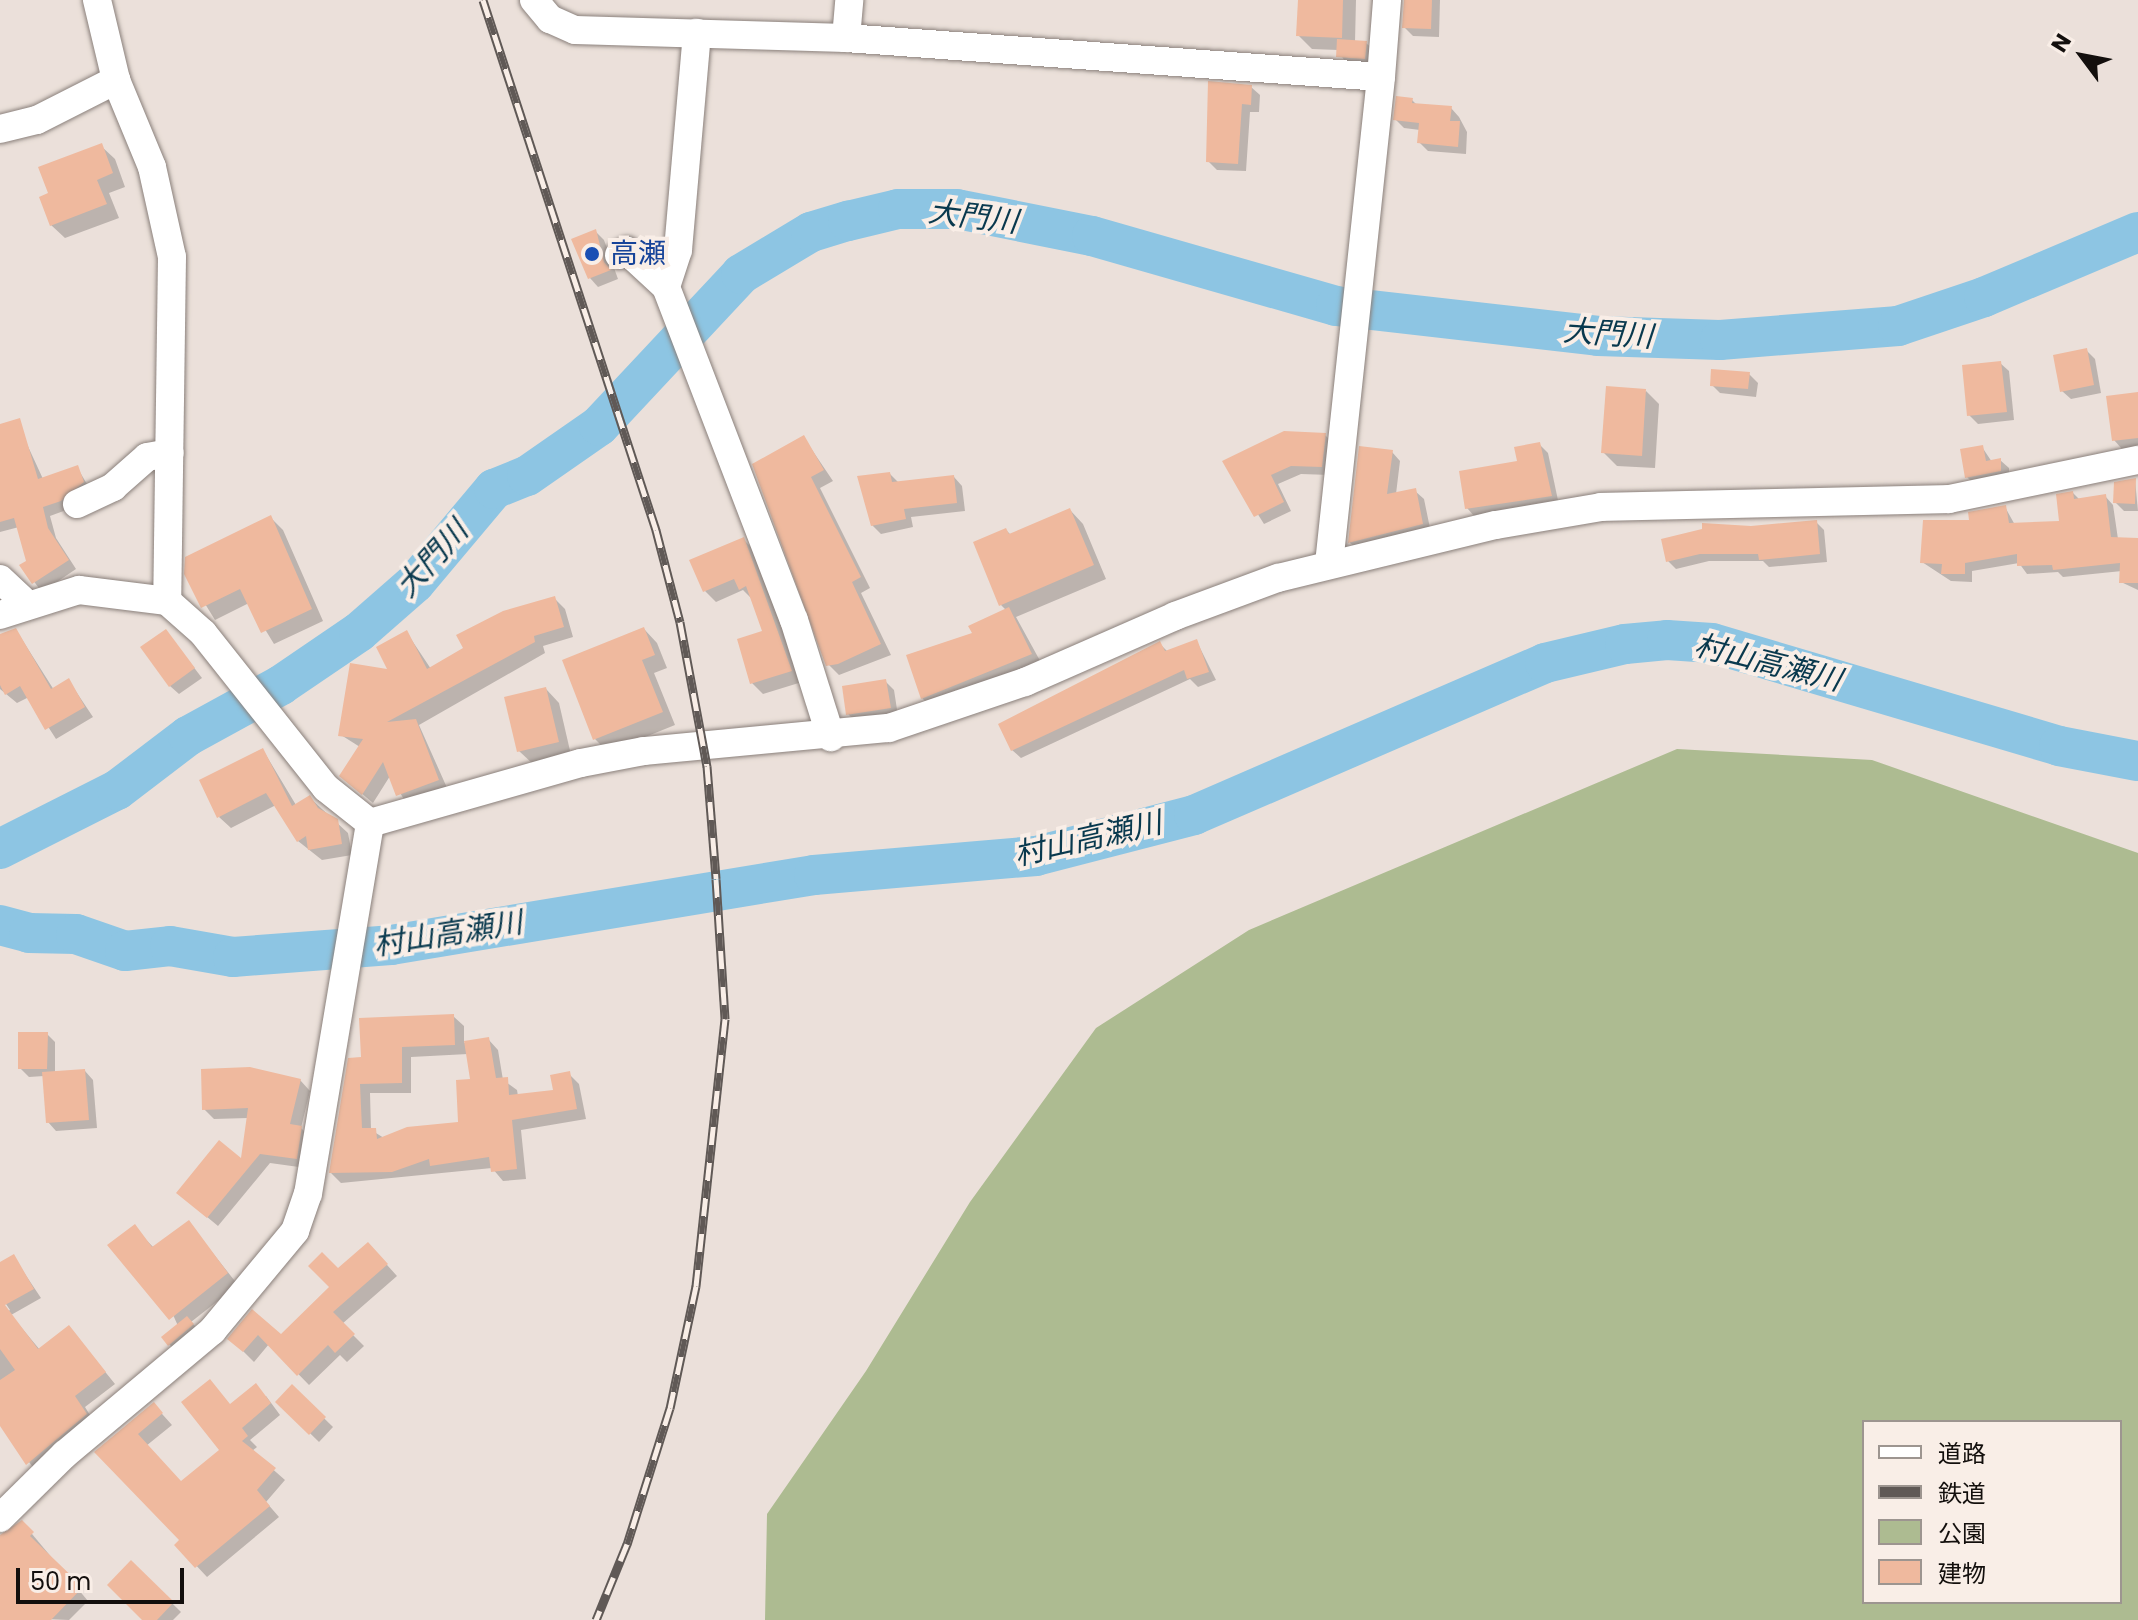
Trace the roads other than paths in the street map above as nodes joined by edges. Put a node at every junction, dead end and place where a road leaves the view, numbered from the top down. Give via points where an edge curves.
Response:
1 (97, 0) edge
2 (534, 0) edge
3 (849, 0) edge
4 (1387, 0) edge
5 (697, 33) junction
6 (846, 38) junction
7 (1381, 77) junction
8 (116, 80) junction
9 (0, 129) edge
10 (619, 255) dead end
11 (666, 287) junction
12 (170, 453) junction
13 (2138, 460) edge
14 (77, 504) dead end
15 (1329, 564) junction
16 (0, 579) edge
17 (167, 601) junction
18 (28, 605) junction
19 (0, 615) edge
20 (831, 737) junction
21 (370, 823) junction
22 (0, 1518) edge

1 - 8 street
2 - 5 street via 550,19 575,30
3 - 6 street
4 - 7 street
5 - 6 street
5 - 11 street via 678,250
6 - 7 street
7 - 15 street
8 - 9 street via 37,120
8 - 12 street via 152,167 172,257
10 - 11 street via 627,251
11 - 20 street via 794,620
12 - 14 street via 147,457 113,487
12 - 17 street
13 - 15 street via 1949,499 1601,507
15 - 20 street via 1175,616 938,715
16 - 18 street
17 - 18 street via 79,590
17 - 21 street via 203,633 326,788
18 - 19 street
20 - 21 street via 644,751 581,763
21 - 22 street via 308,1194 295,1231 212,1331 65,1454

